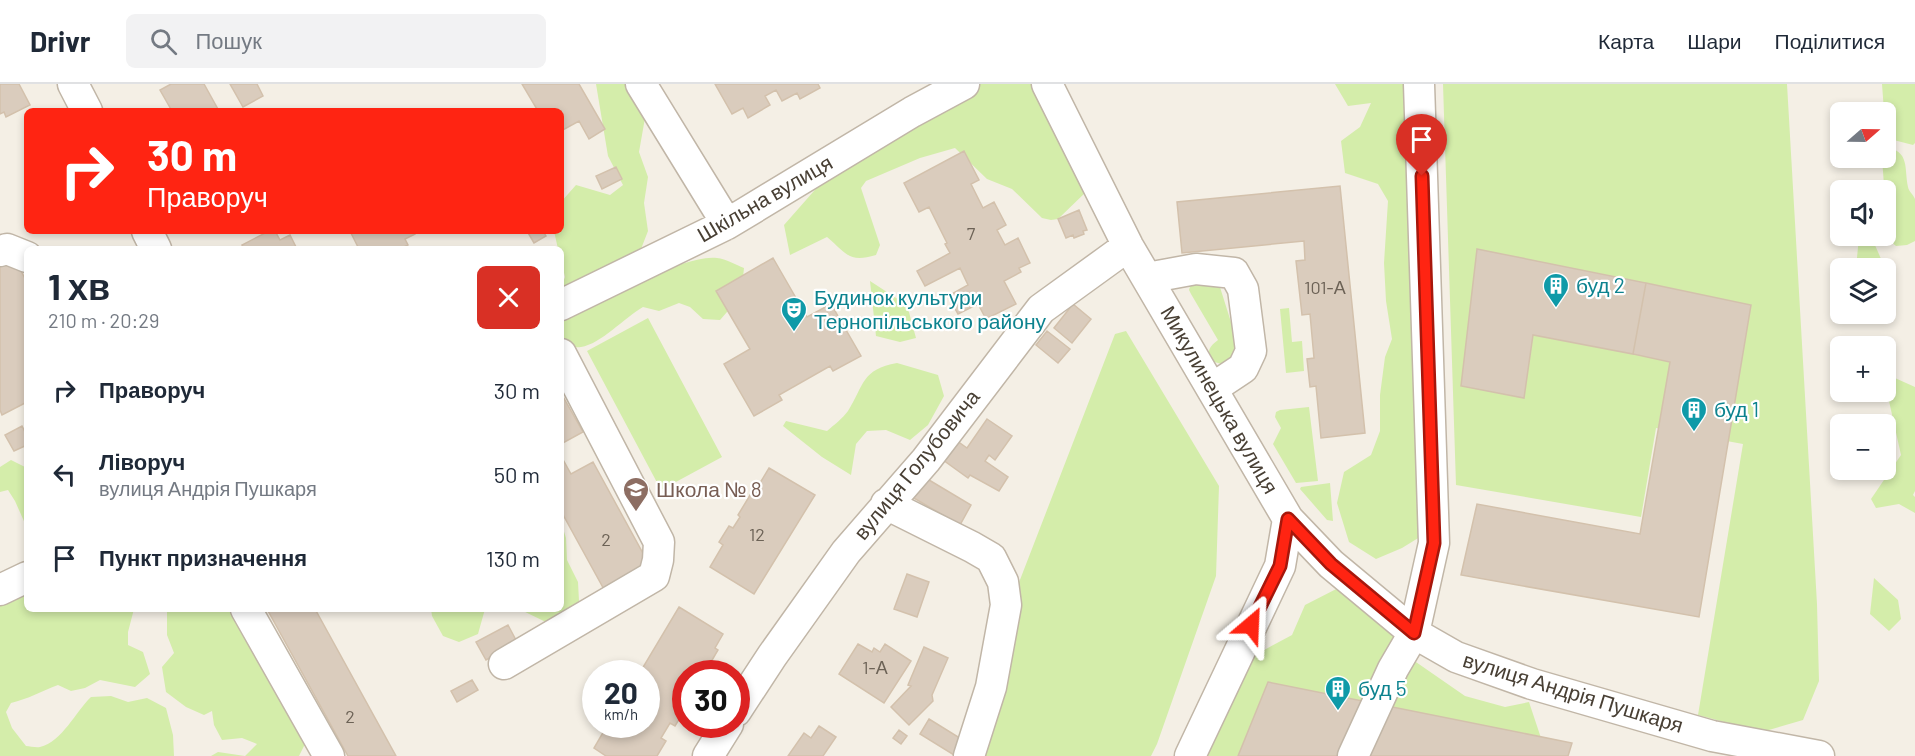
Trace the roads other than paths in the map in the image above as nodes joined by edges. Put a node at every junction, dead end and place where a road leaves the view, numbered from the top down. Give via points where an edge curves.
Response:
1 (73, 84) edge
2 (641, 84) edge
3 (964, 84) edge
4 (1047, 84) edge
5 (1419, 84) edge
6 (85, 108) edge
7 (727, 224) junction
8 (1128, 246) junction
9 (0, 251) edge
10 (24, 256) edge
11 (1147, 278) junction
12 (564, 304) edge
13 (564, 360) edge
14 (1213, 388) junction
15 (886, 504) junction
16 (1288, 519) junction
17 (24, 578) edge
18 (0, 590) edge
19 (248, 612) edge
20 (1414, 633) junction
21 (504, 664) dead end
22 (750, 690) edge
23 (719, 738) edge
24 (328, 756) edge
25 (708, 756) edge
26 (969, 756) edge
27 (1190, 756) edge
28 (1353, 756) edge
29 (1819, 756) edge

1 - 6 street
2 - 7 street
3 - 7 street, Шкільна вулиця
4 - 8 street, Микулинецька вулиця
5 - 20 street via 1434,543
7 - 12 street, Шкільна вулиця
8 - 11 street, Микулинецька вулиця
8 - 15 street, вулиця Голубовича via 1041,309 926,460
9 - 10 street via 8,249
11 - 14 street, Микулинецька вулиця
11 - 14 street via 1196,269 1234,273 1243,289 1251,351 1243,368
13 - 21 street via 659,542 658,560 654,576
14 - 16 street, Микулинецька вулиця
15 - 22 street, вулиця Голубовича via 846,552
15 - 26 street via 991,558 1003,582 1006,605 991,687
16 - 20 street, Микулинецька вулиця via 1331,564
16 - 27 street via 1280,566
17 - 18 street
19 - 24 street
20 - 28 street
20 - 29 street, вулиця Андрія Пушкаря via 1456,657 1532,684 1712,736
23 - 25 street

